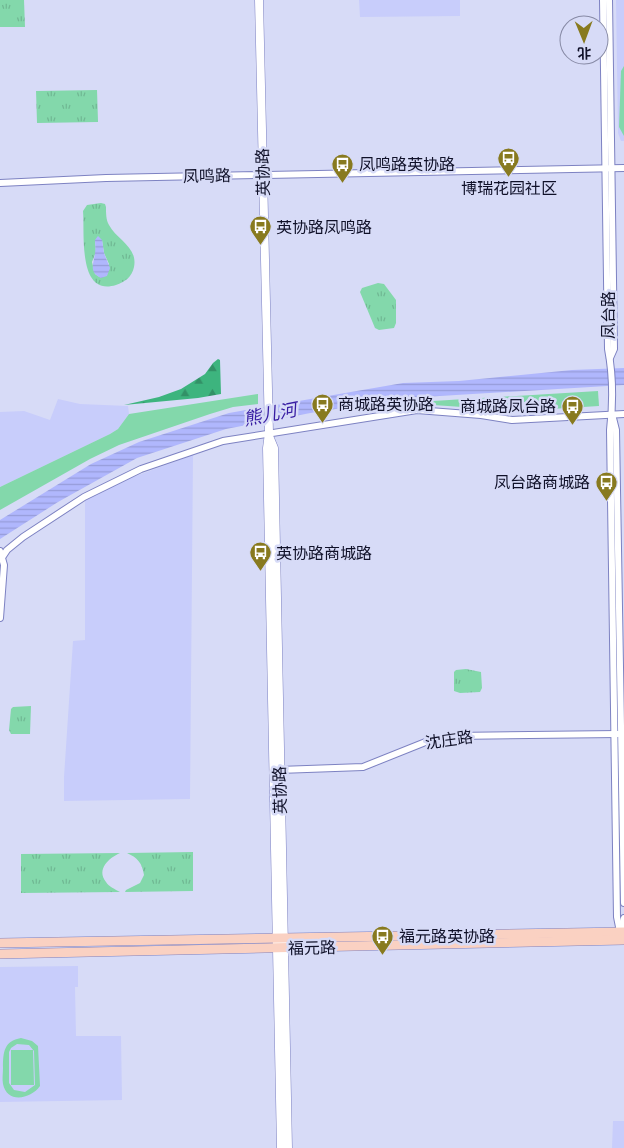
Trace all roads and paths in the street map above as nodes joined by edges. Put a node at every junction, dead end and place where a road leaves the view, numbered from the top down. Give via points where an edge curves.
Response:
1 (259, 0) edge
2 (603, 0) edge
3 (609, 0) edge
4 (609, 168) junction
5 (624, 168) edge
6 (263, 175) junction
7 (0, 183) edge
8 (611, 414) junction
9 (624, 414) edge
10 (268, 430) junction
11 (1, 554) edge
12 (0, 618) edge
13 (620, 734) edge
14 (279, 770) junction
15 (624, 903) edge
16 (624, 918) edge
17 (623, 935) edge
18 (280, 938) junction
19 (0, 943) edge
20 (280, 949) junction
21 (0, 954) edge
22 (281, 1148) edge
23 (288, 1148) edge

1 - 6 street, 英协路
2 - 4 street, 凤台路
3 - 4 street, 凤台路
4 - 5 street, 凤鸣路
4 - 6 street, 凤鸣路
4 - 8 street, 凤台路 via 614,349 610,359
6 - 7 street, 凤鸣路
6 - 10 street, 英协路
8 - 9 street
8 - 10 street via 502,420 481,415 417,410
8 - 13 street, 凤台路 via 616,430
10 - 11 street via 223,441 141,469 84,497
10 - 14 street, 英协路 via 274,448
10 - 18 street, 英协路 via 270,634
11 - 12 street via 4,586
13 - 14 street, 沈庄路 via 453,736 428,741 363,767
13 - 15 street
13 - 17 street via 617,917
14 - 18 street, 英协路
16 - 17 street
17 - 18 main road, 福元路
17 - 20 main road, 福元路
18 - 19 main road, 福元路
18 - 20 street, 英协路
20 - 21 main road, 福元路
20 - 22 street, 英协路
20 - 23 street, 英协路

